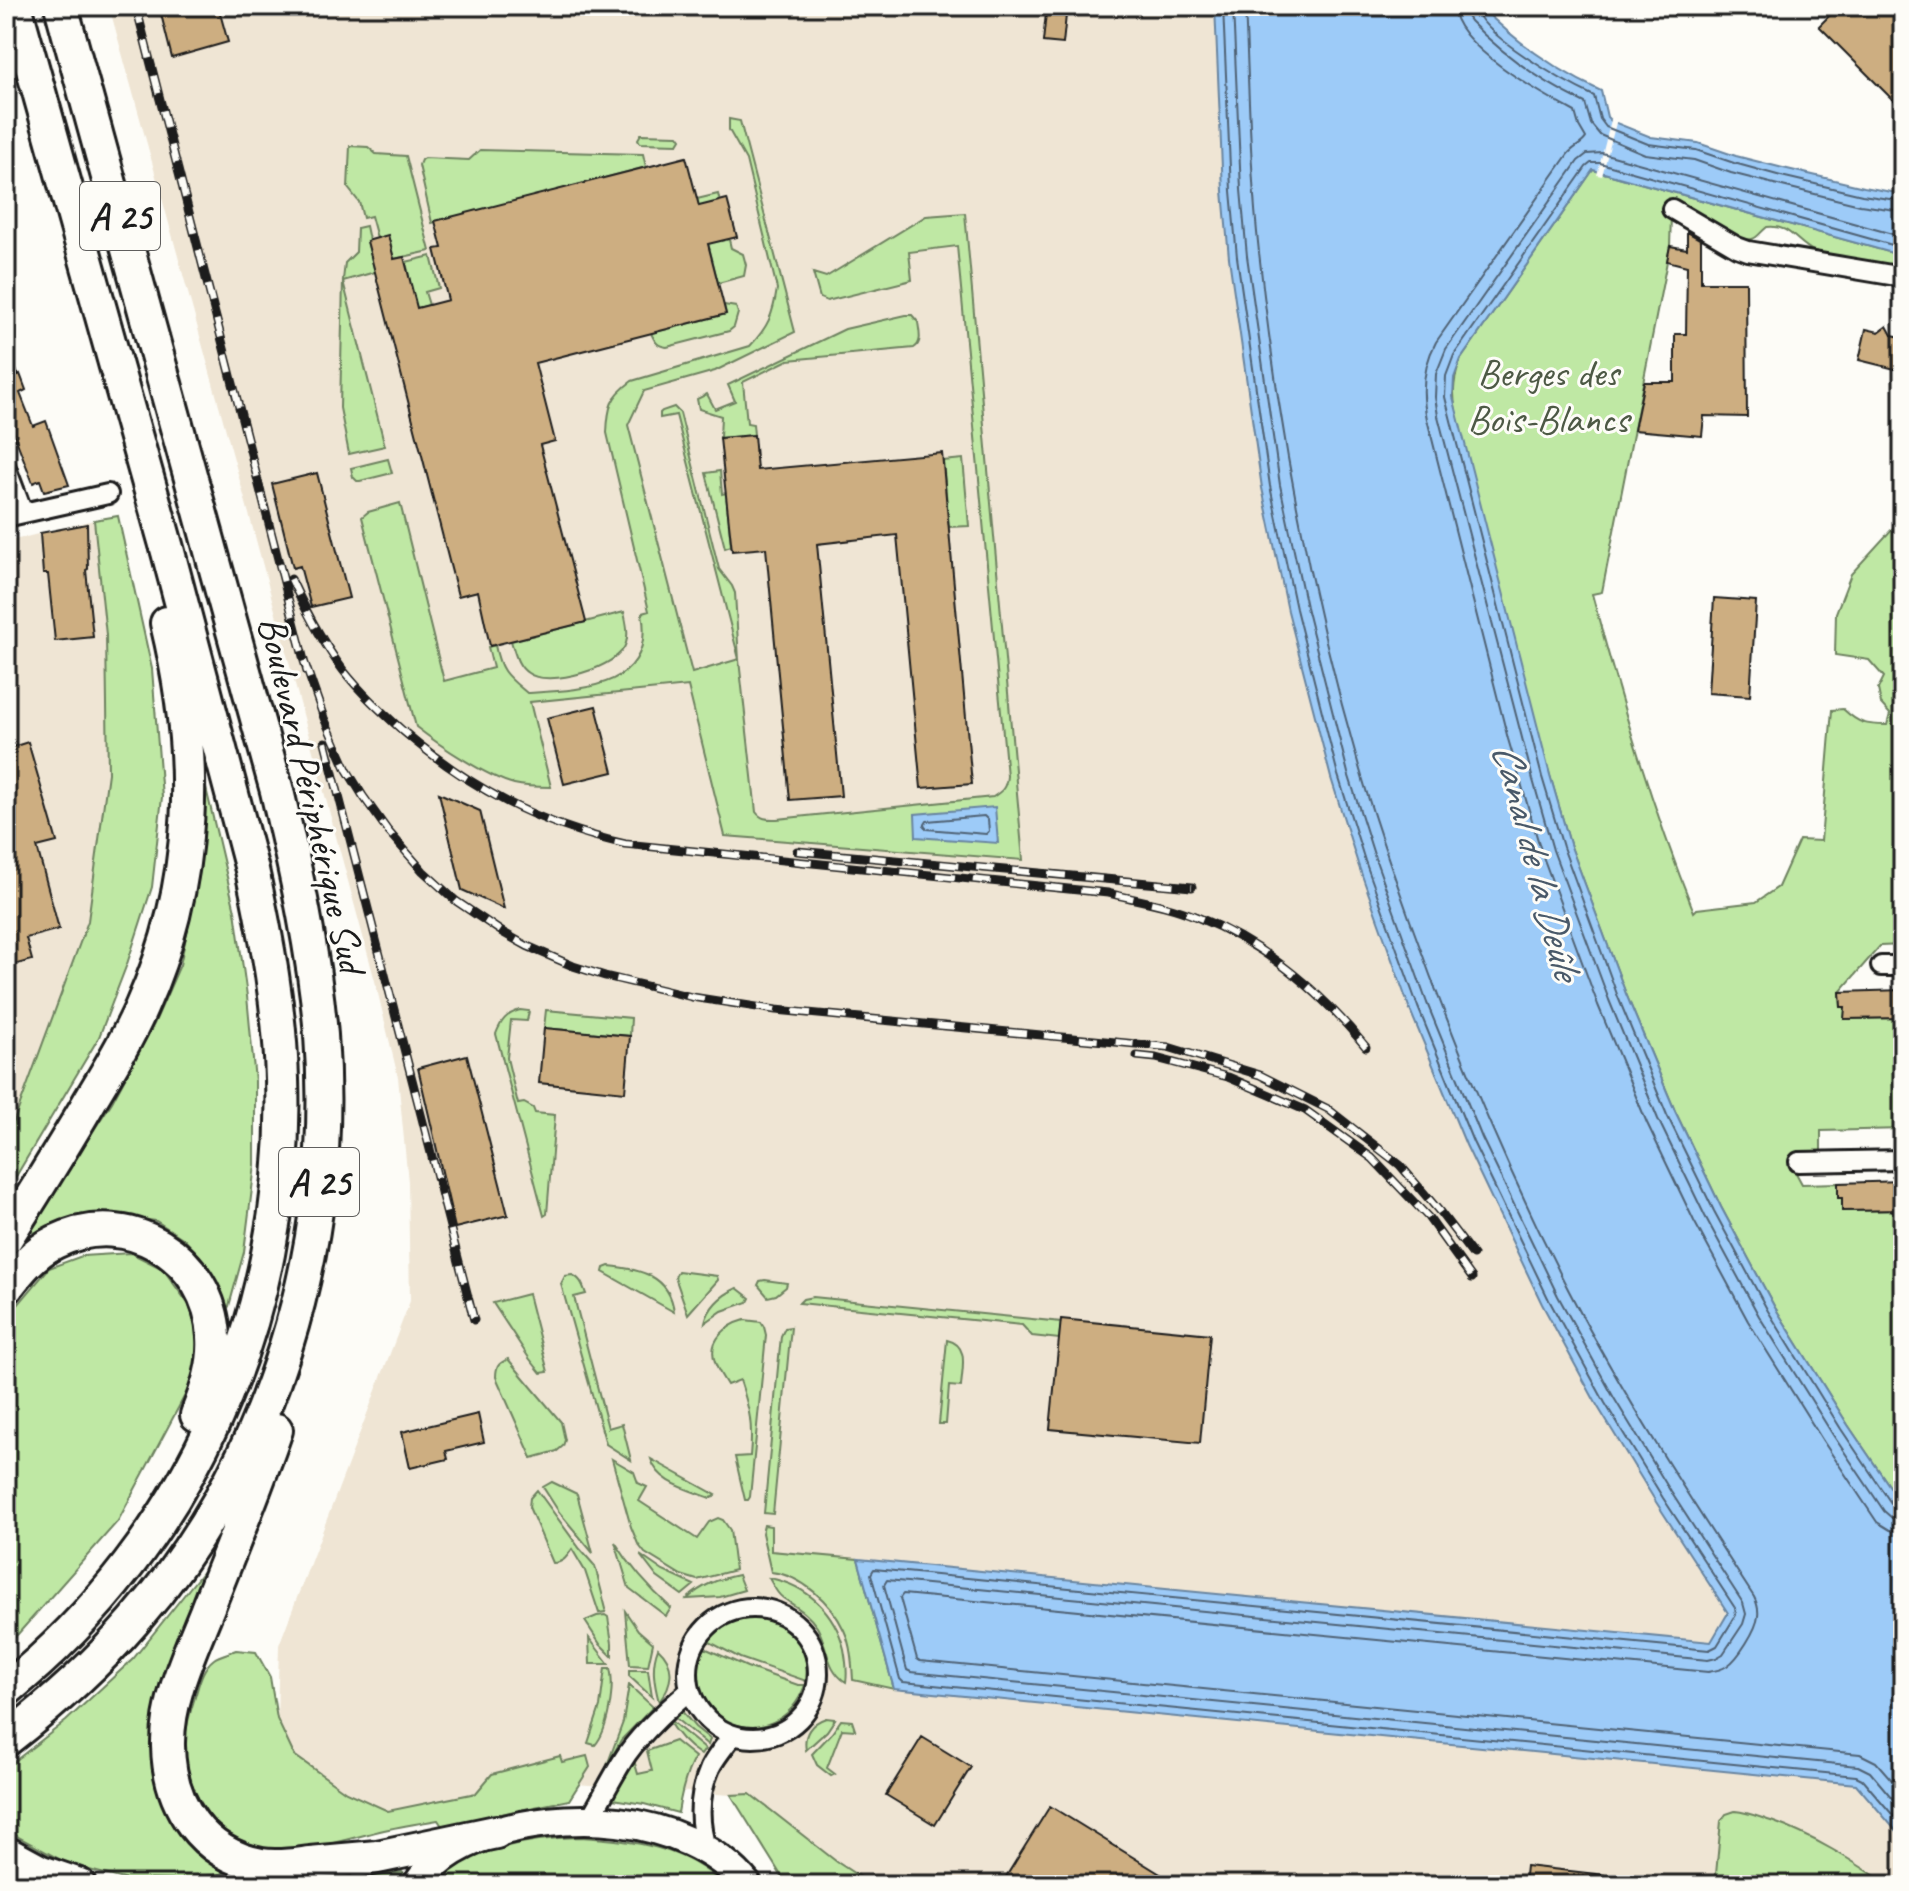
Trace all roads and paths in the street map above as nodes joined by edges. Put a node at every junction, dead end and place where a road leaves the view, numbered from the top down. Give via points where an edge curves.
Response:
1 (15, 6) edge
2 (61, 6) edge
3 (1672, 209) dead end
4 (1903, 277) edge
5 (6, 468) edge
6 (108, 494) dead end
7 (15, 515) edge
8 (157, 546) junction
9 (1881, 966) dead end
10 (1903, 966) edge
11 (1903, 1160) edge
12 (1799, 1162) dead end
13 (315, 1218) junction
14 (6, 1238) edge
15 (6, 1288) edge
16 (99, 1599) junction
17 (6, 1690) edge
18 (690, 1690) junction
19 (733, 1735) junction
20 (6, 1740) edge
21 (589, 1820) junction
22 (496, 1832) junction
23 (707, 1851) junction
24 (6, 1853) edge
25 (377, 1857) junction
26 (79, 1885) edge
27 (250, 1885) edge
28 (417, 1885) edge
29 (747, 1885) edge

1 - 8 highway, A 25
2 - 13 highway, Boulevard Périphérique Sud / A 25 via 299,883 321,1036
3 - 4 street via 1748,251
5 - 7 street
6 - 7 street
8 - 14 highway via 186,736 188,829 175,911 142,1008
8 - 16 highway, A 25 via 237,809 262,915 280,1046 282,1129 269,1255 231,1383 172,1503
9 - 10 street
11 - 12 street
13 - 20 highway, Boulevard Périphérique Sud / A 25 via 280,1367 223,1493 135,1620 69,1688
13 - 25 highway via 307,1314 293,1380 183,1673 170,1720 170,1765 181,1805 208,1841 226,1854 266,1866
15 - 16 highway via 57,1241 117,1230 149,1240 180,1260 209,1308 214,1353 202,1403
16 - 17 highway, A 25
18 - 19 street via 699,1710
18 - 19 street via 692,1647 715,1619 753,1607 773,1610 805,1632 819,1669 809,1707 782,1732 755,1738
18 - 21 street via 637,1741
19 - 23 street via 705,1783 700,1827
21 - 22 main road
21 - 23 main road via 638,1825
22 - 25 highway
22 - 28 main road via 449,1853
23 - 29 main road
24 - 26 highway
25 - 27 highway

